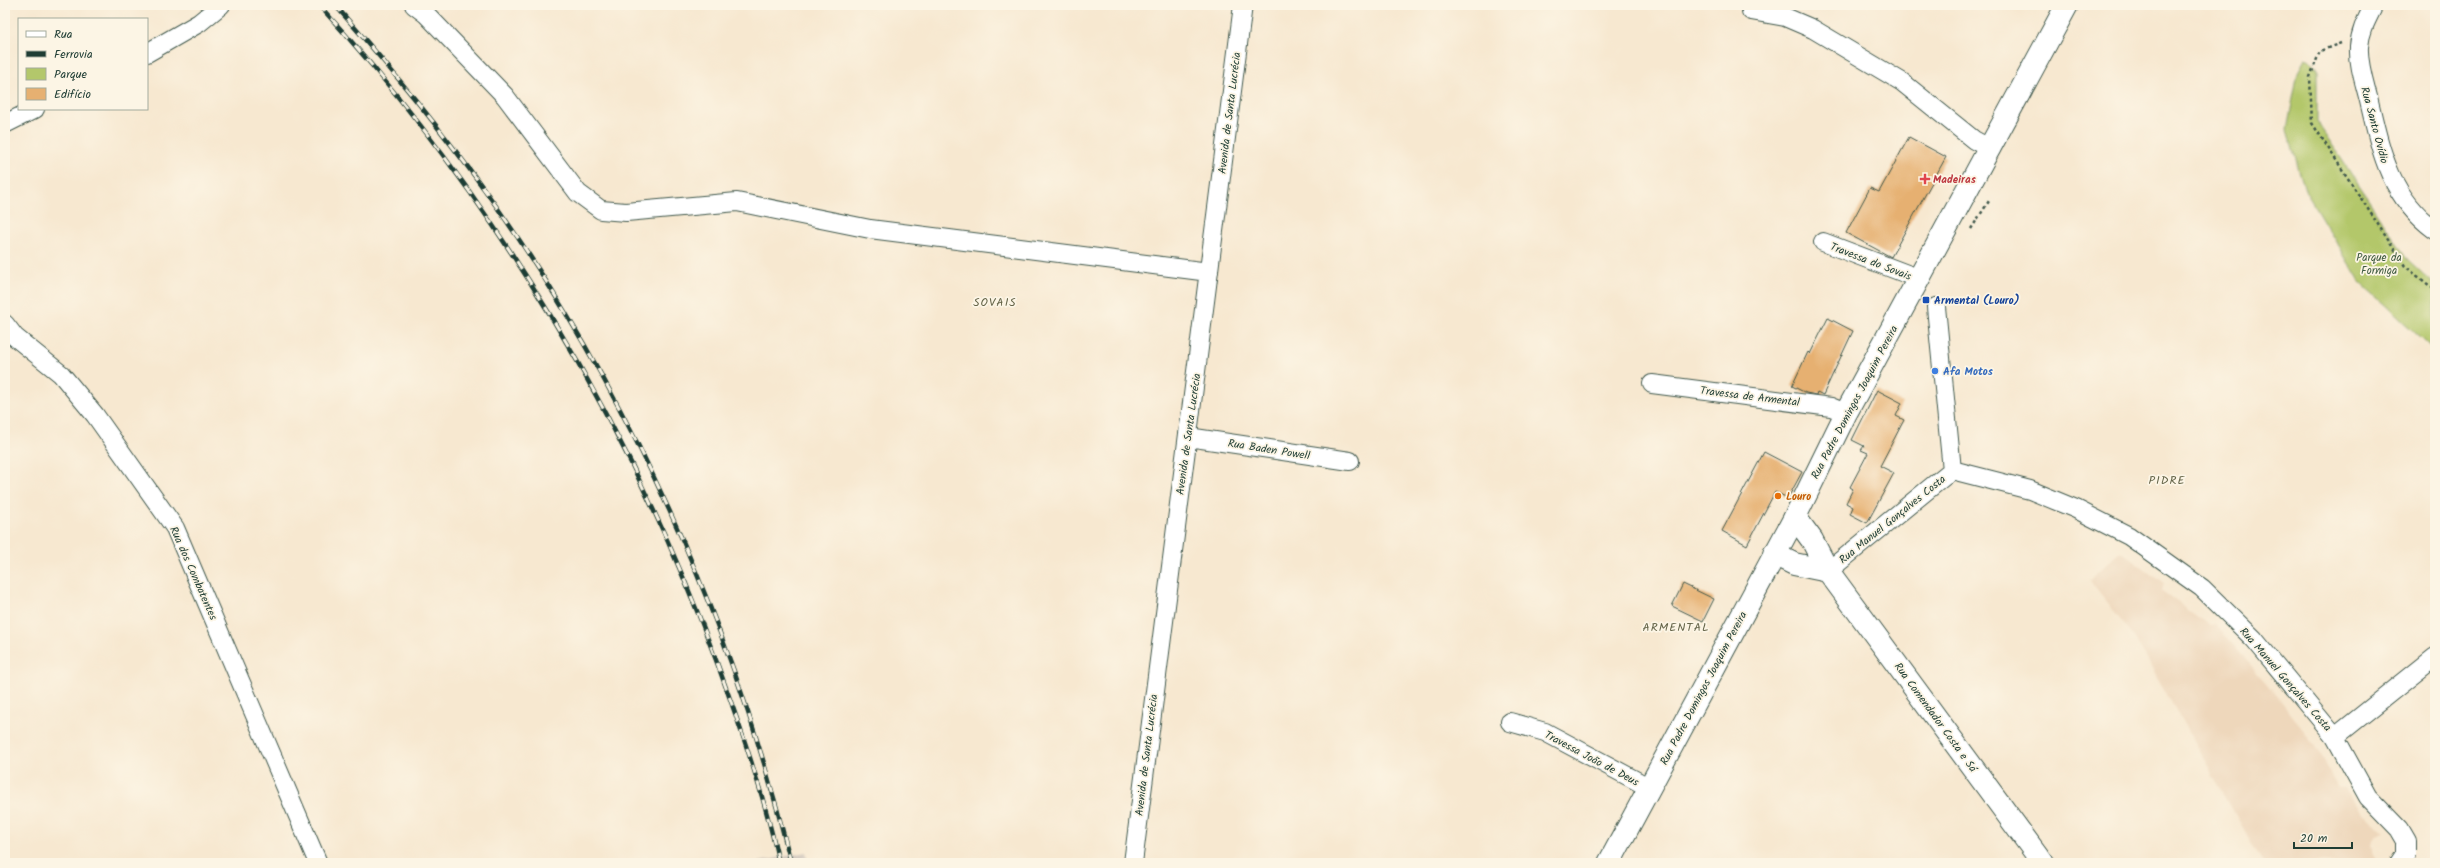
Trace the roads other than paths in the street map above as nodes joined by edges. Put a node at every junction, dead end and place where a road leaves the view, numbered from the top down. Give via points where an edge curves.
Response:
1 (221, 5) edge
2 (414, 5) edge
3 (1244, 5) edge
4 (2067, 5) edge
5 (2374, 5) edge
6 (1751, 11) dead end
7 (148, 52) edge
8 (33, 110) edge
9 (5, 124) edge
10 (1991, 149) junction
11 (2435, 230) edge
12 (1823, 242) dead end
13 (1209, 272) junction
14 (1920, 279) junction
15 (1936, 307) dead end
16 (5, 324) edge
17 (1652, 384) dead end
18 (1846, 413) junction
19 (1188, 436) junction
20 (1350, 461) dead end
21 (1952, 470) junction
22 (1795, 517) junction
23 (1774, 554) junction
24 (1828, 571) junction
25 (2435, 657) edge
26 (1510, 722) dead end
27 (2335, 737) junction
28 (1650, 788) junction
29 (318, 863) edge
30 (1133, 863) edge
31 (1609, 863) edge
32 (2043, 863) edge
33 (2400, 863) edge

1 - 7 street via 199,23
2 - 13 street via 426,14 506,96 578,193 601,210 626,212 737,202 870,229
3 - 13 street, Avenida de Santa Lucrécia
4 - 10 main road, Rua Padre Domingos Joaquim Pereira
5 - 11 street, Rua Santo Ovídio via 2362,27 2359,48 2361,69 2382,157 2391,179 2406,202
6 - 10 street via 1785,17 1812,29 1902,82 1974,140
8 - 9 street
10 - 14 main road, Rua Padre Domingos Joaquim Pereira
12 - 14 street, Travessa do Sovais
13 - 19 street, Avenida de Santa Lucrécia
14 - 18 main road, Rua Padre Domingos Joaquim Pereira
15 - 21 street
16 - 29 street, Rua dos Combatentes via 15,336 61,374 95,414 175,528
17 - 18 street, Travessa de Armental via 1831,407
18 - 22 main road, Rua Padre Domingos Joaquim Pereira
19 - 20 street, Rua Baden Powell
19 - 30 street, Avenida de Santa Lucrécia
21 - 24 street, Rua Manuel Gonçalves Costa
21 - 27 street, Rua Manuel Gonçalves Costa via 2030,490 2076,509 2129,536 2202,588 2254,639
22 - 23 main road, Rua Padre Domingos Joaquim Pereira
22 - 24 main road, Rua Comendador Costa e Sá via 1812,540
23 - 24 main road via 1794,564
23 - 28 main road, Rua Padre Domingos Joaquim Pereira
24 - 32 main road, Rua Comendador Costa e Sá
25 - 27 street
26 - 28 street, Travessa João de Deus via 1545,732
27 - 33 street, Rua Manuel Gonçalves Costa via 2368,797 2399,829 2406,841 2406,854
28 - 31 main road, Rua Padre Domingos Joaquim Pereira

